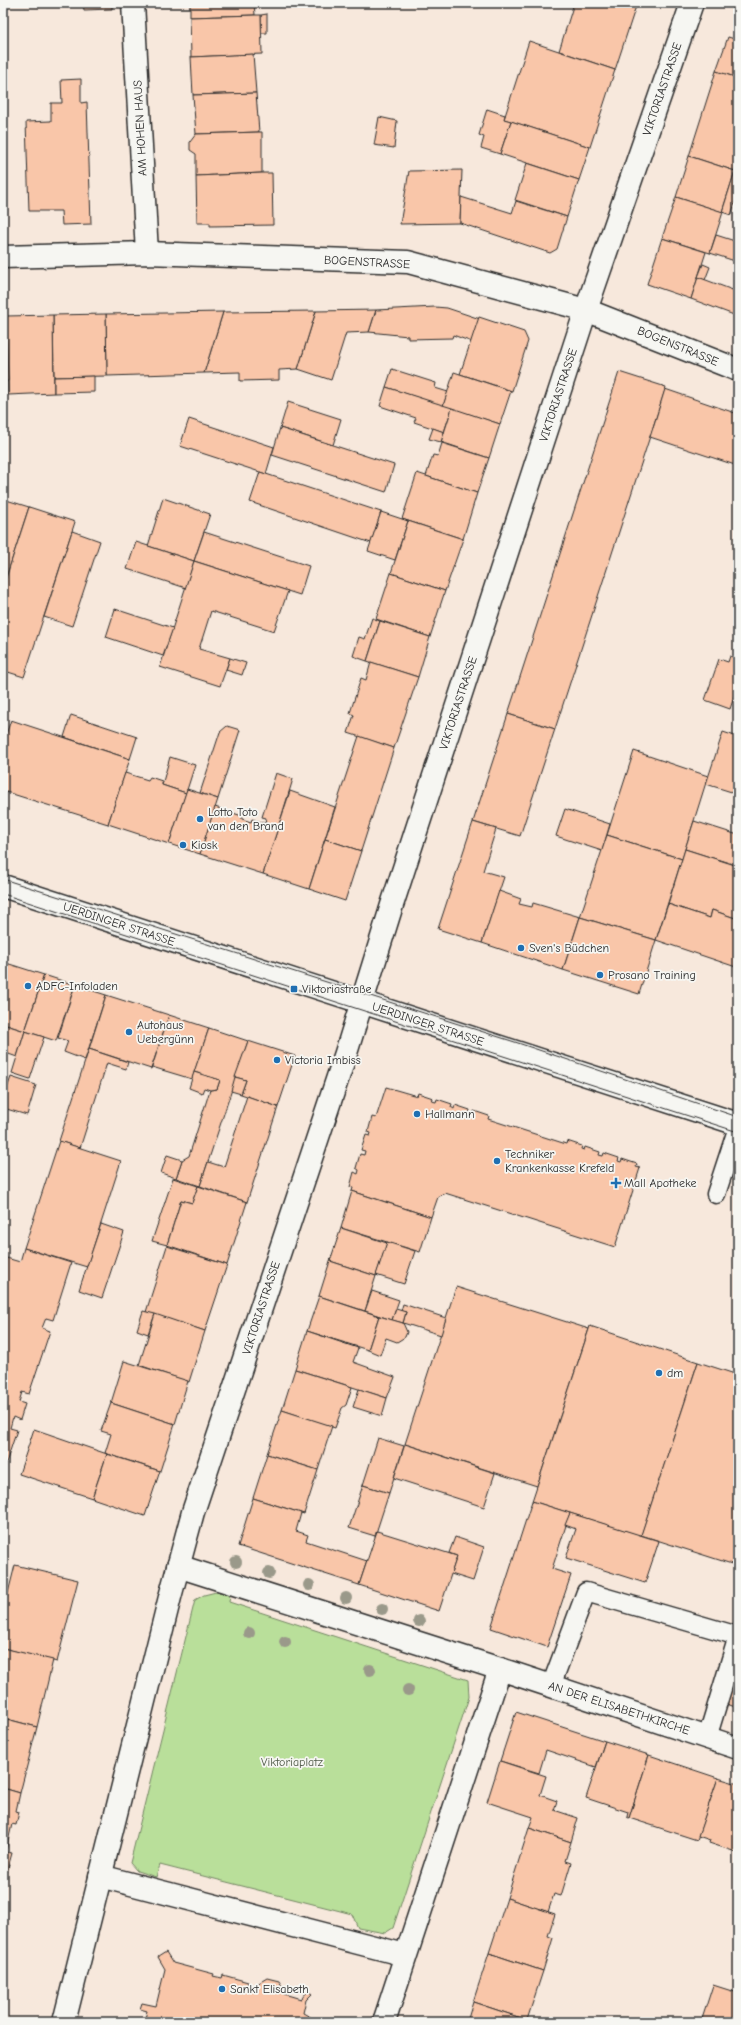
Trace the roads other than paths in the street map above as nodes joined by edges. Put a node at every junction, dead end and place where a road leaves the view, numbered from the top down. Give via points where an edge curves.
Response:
1 (132, 3) edge
2 (692, 3) edge
3 (148, 253) junction
4 (3, 257) edge
5 (586, 310) junction
6 (738, 370) edge
7 (3, 886) edge
8 (363, 1003) junction
9 (738, 1124) edge
10 (738, 1127) edge
11 (716, 1194) dead end
12 (178, 1566) junction
13 (738, 1636) edge
14 (500, 1668) junction
15 (551, 1686) junction
16 (707, 1738) junction
17 (738, 1748) edge
18 (100, 1876) junction
19 (405, 1955) junction
20 (64, 2022) edge
21 (384, 2022) edge

1 - 3 street, AM HOHEN HAUS
2 - 5 street, VIKTORIASTRASSE
3 - 4 street, BOGENSTRASSE
3 - 5 street, BOGENSTRASSE via 408,262
5 - 6 street, BOGENSTRASSE
5 - 8 street, VIKTORIASTRASSE via 392,905
7 - 8 street, UERDINGER STRASSE
8 - 9 street, UERDINGER STRASSE
8 - 12 street, VIKTORIASTRASSE via 193,1512
10 - 11 lane
12 - 14 street
12 - 18 street
13 - 15 lane via 586,1592
13 - 16 lane
14 - 15 street, AN DER ELISABETHKIRCHE
14 - 19 street
15 - 16 street, AN DER ELISABETHKIRCHE
16 - 17 street, AN DER ELISABETHKIRCHE
18 - 19 street
18 - 20 street
19 - 21 street

